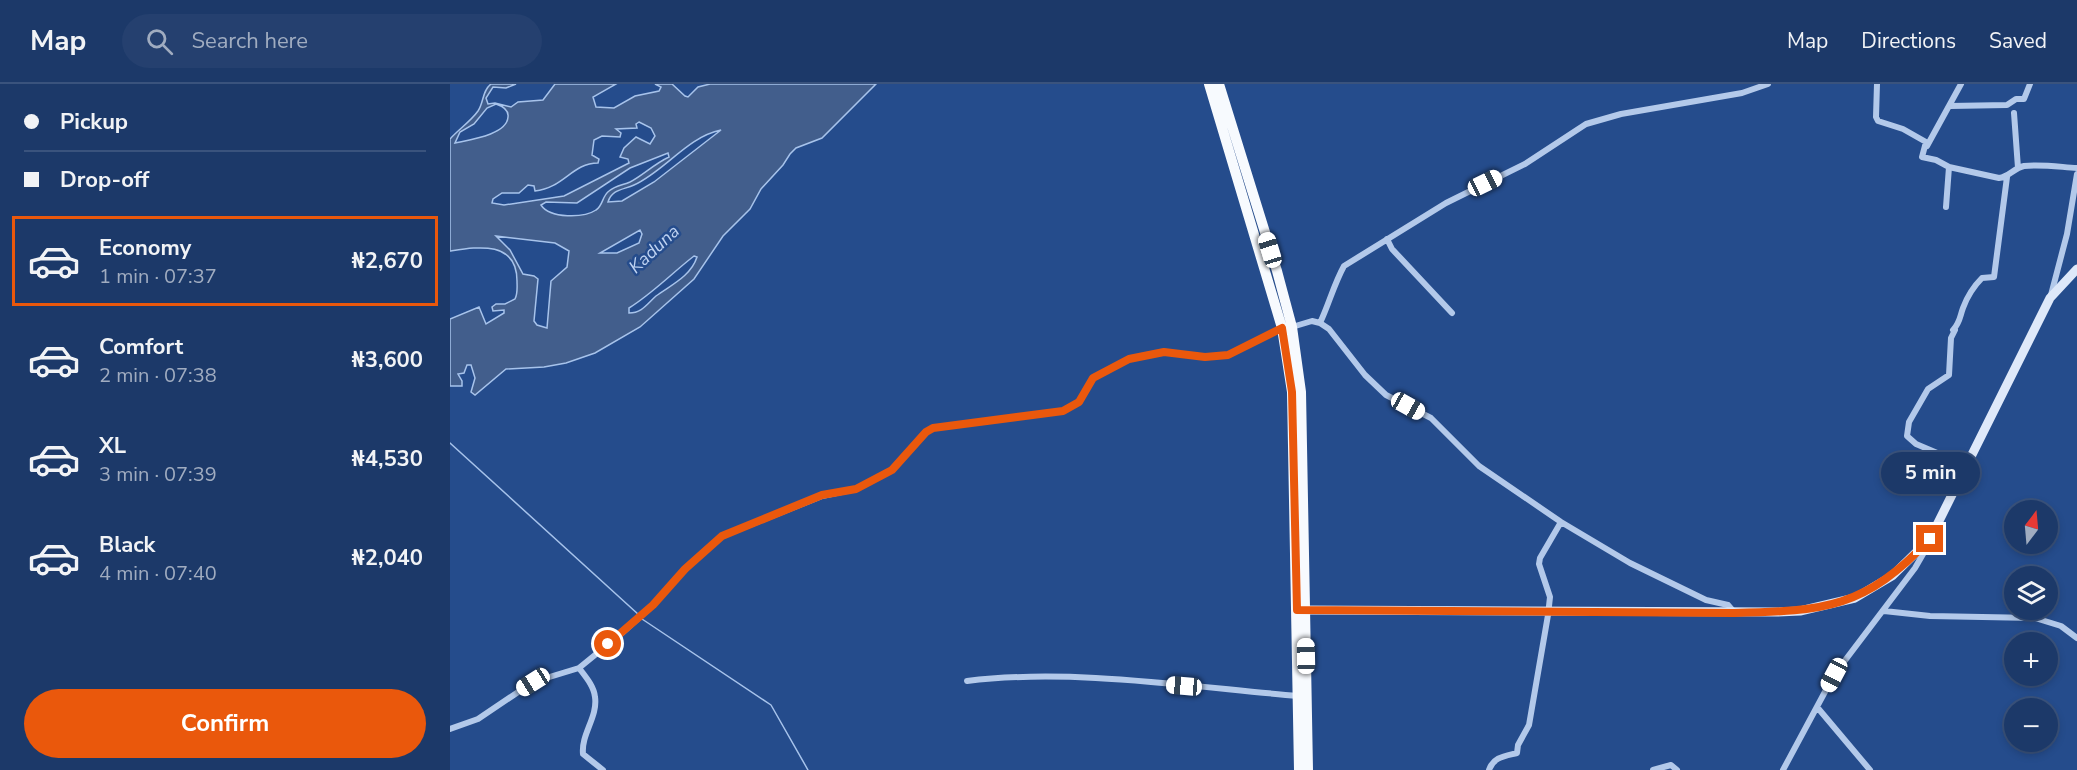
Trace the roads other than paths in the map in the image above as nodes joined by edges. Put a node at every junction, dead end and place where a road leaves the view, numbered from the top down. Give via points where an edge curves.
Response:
1 (1209, 84) edge
2 (1219, 84) edge
3 (1768, 84) edge
4 (1877, 84) edge
5 (2030, 84) edge
6 (1958, 85) edge
7 (1950, 106) junction
8 (2014, 113) dead end
9 (1922, 157) junction
10 (1949, 167) junction
11 (2018, 168) junction
12 (2077, 168) edge
13 (2077, 174) edge
14 (2007, 177) junction
15 (1946, 207) dead end
16 (1387, 238) junction
17 (2077, 269) edge
18 (2050, 298) junction
19 (1452, 313) dead end
20 (1320, 323) junction
21 (1287, 327) junction
22 (1968, 466) junction
23 (1561, 522) junction
24 (1930, 539) junction
25 (1301, 610) junction
26 (1884, 611) junction
27 (1548, 612) junction
28 (1734, 613) junction
29 (2077, 638) edge
30 (579, 668) junction
31 (967, 681) dead end
32 (1298, 696) junction
33 (1817, 707) junction
34 (450, 729) edge
35 (603, 770) edge
36 (1299, 770) edge
37 (1308, 770) edge
38 (1489, 770) edge
39 (1653, 770) edge
40 (1677, 770) edge
41 (1783, 770) edge
42 (1870, 770) edge

1 - 21 main road
2 - 21 main road via 1277,270
3 - 16 street via 1742,93 1586,124 1525,164
4 - 9 street via 1878,121 1926,142
5 - 7 street via 2024,99 2007,105
6 - 7 street
7 - 9 street
8 - 11 street
9 - 10 street
10 - 14 street
10 - 15 street
11 - 12 street
11 - 14 street
13 - 18 street
14 - 22 street via 1994,277 1982,278 1964,305 1951,338 1949,375 1928,388 1909,422 1907,436 1916,444
16 - 19 street via 1392,249
16 - 20 street via 1344,266
17 - 18 main road
18 - 22 main road
20 - 21 street
20 - 23 street via 1386,394 1431,418 1479,466
21 - 25 main road
21 - 30 street via 1228,355 1205,357 1164,352 1129,359 1093,378 1079,402 1063,411 933,428 892,470 856,489 822,495 722,536 653,605
22 - 24 main road
23 - 27 street via 1539,564 1550,597
23 - 28 street via 1630,563 1706,600 1724,603
24 - 26 street via 1927,550
24 - 28 main road via 1892,576 1855,598 1800,611
25 - 27 main road
25 - 32 main road
25 - 37 main road
26 - 29 street via 2035,618 2061,626
26 - 33 street via 1834,675
27 - 28 main road
27 - 38 street via 1529,725 1517,753 1497,758
30 - 34 street via 533,682 478,719
30 - 35 street via 595,696 582,744 583,754
31 - 32 street via 999,677 1121,681
32 - 36 main road
33 - 41 street
33 - 42 street
39 - 40 street via 1671,765

